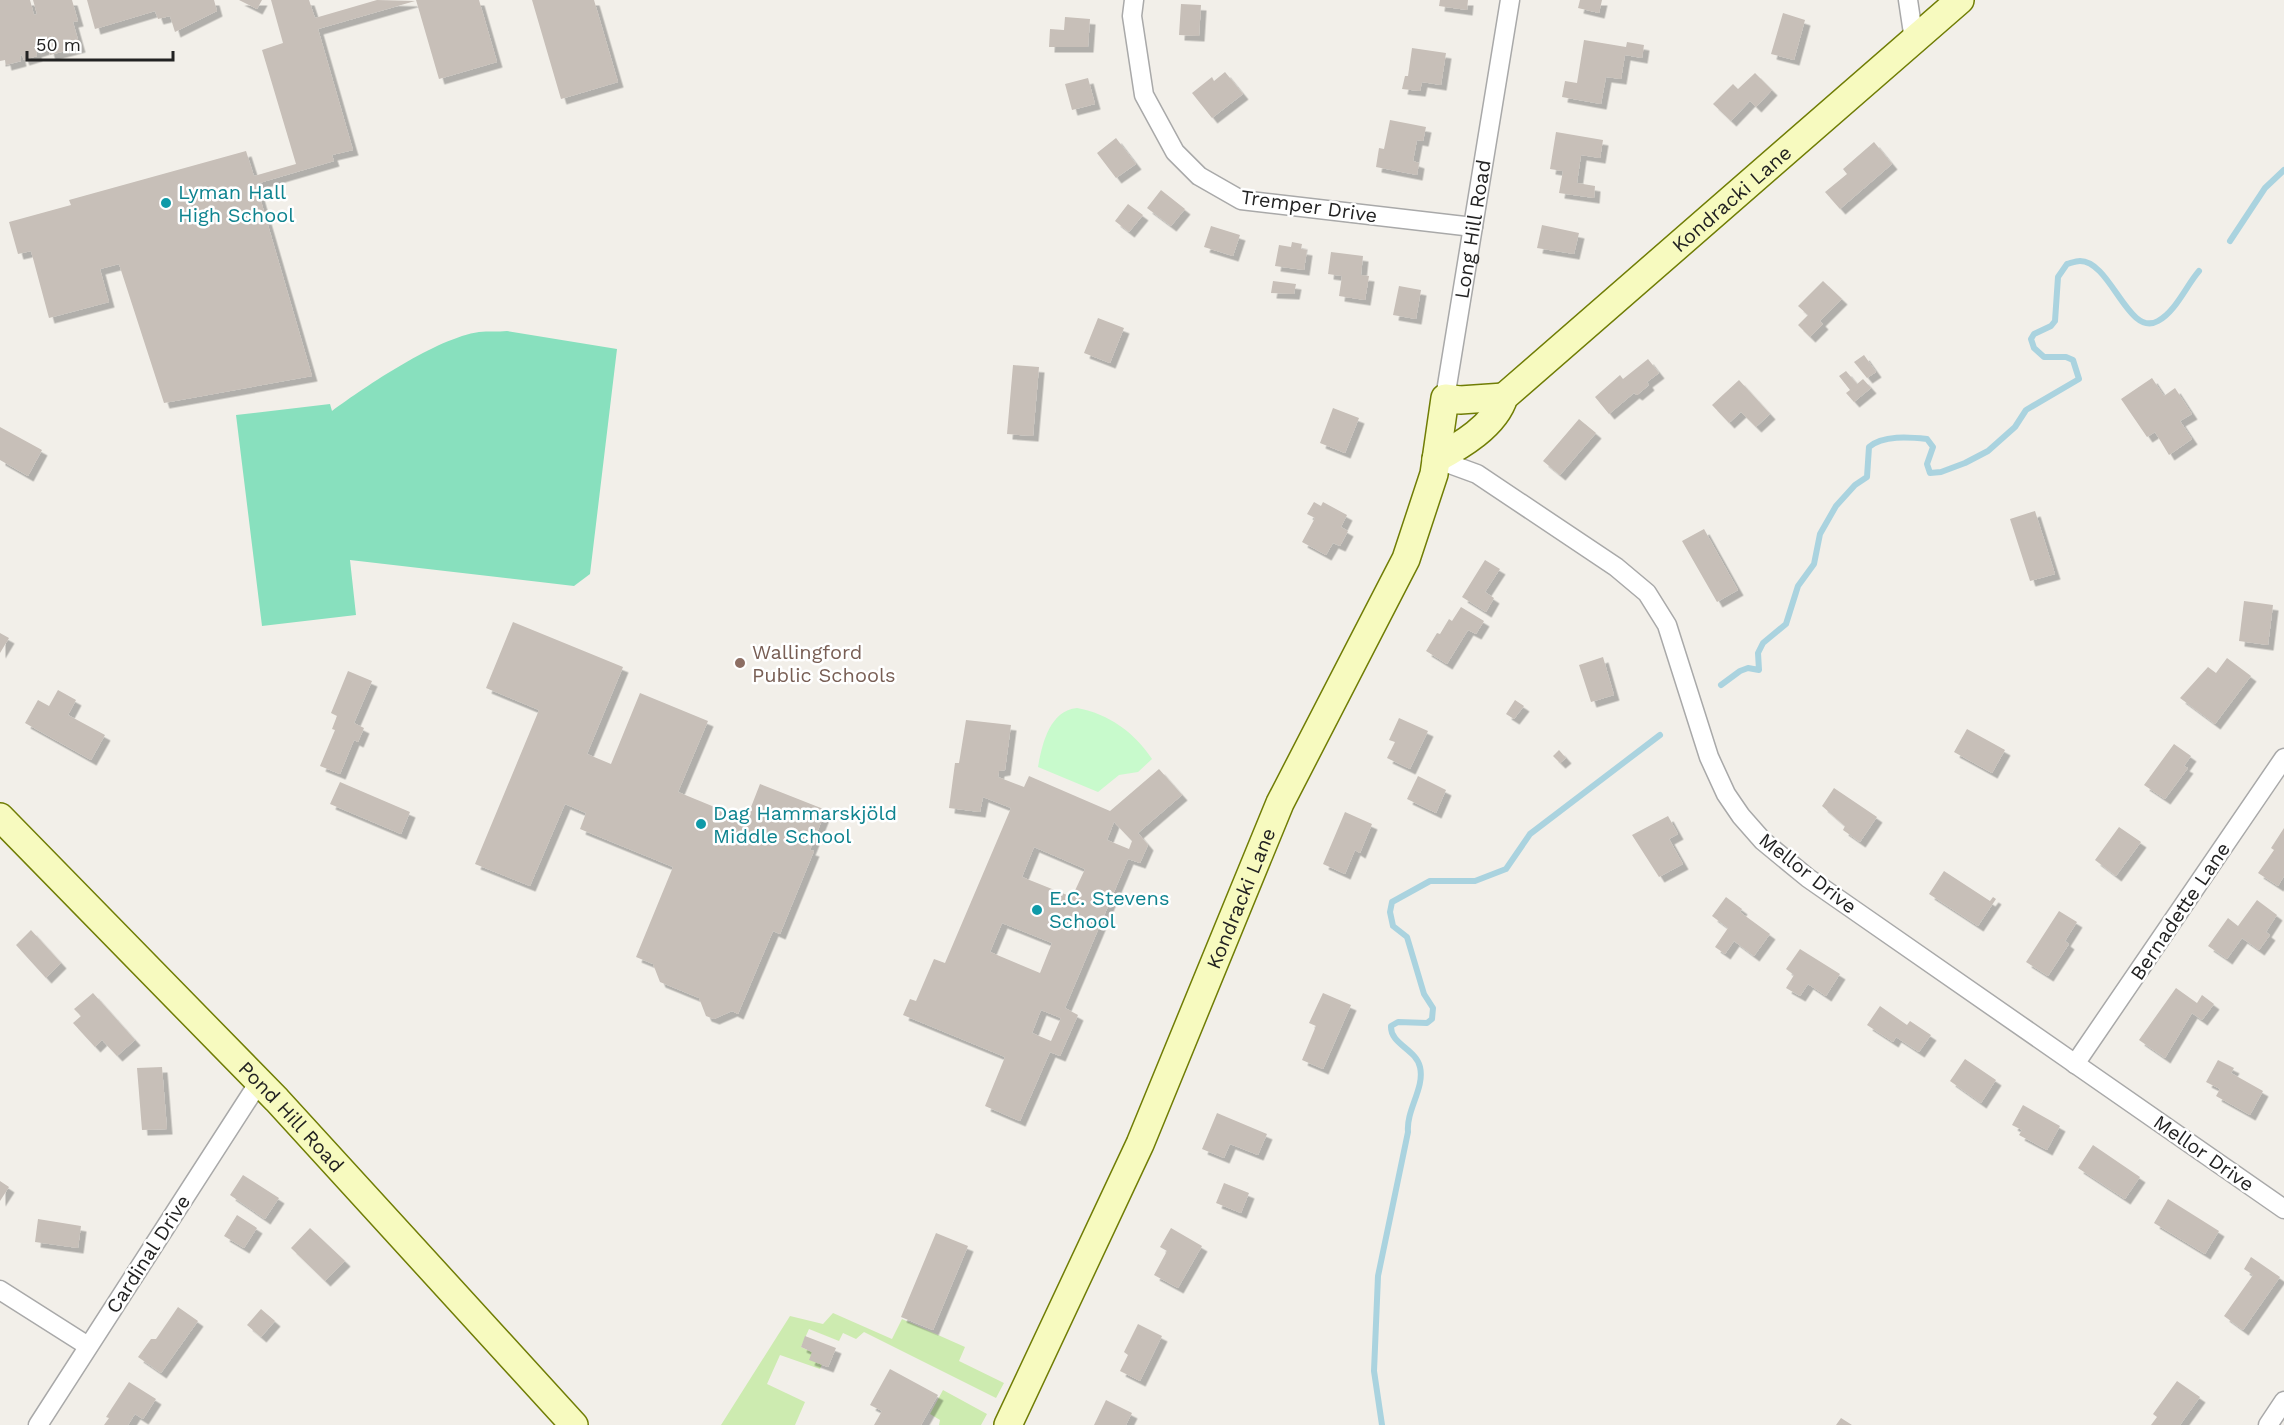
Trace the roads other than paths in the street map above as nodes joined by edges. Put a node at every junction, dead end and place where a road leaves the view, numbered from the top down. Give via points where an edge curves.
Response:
1 (1134, 0) edge
2 (1510, 0) edge
3 (1908, 0) edge
4 (1960, 0) edge
5 (1914, 40) junction
6 (1473, 227) junction
7 (1504, 397) junction
8 (1444, 398) junction
9 (1436, 459) junction
10 (2284, 758) edge
11 (0, 817) edge
12 (2075, 1064) junction
13 (259, 1082) junction
14 (2284, 1209) edge
15 (0, 1290) edge
16 (88, 1346) junction
17 (2284, 1401) edge
18 (38, 1425) edge
19 (574, 1425) edge
20 (1008, 1425) edge
21 (2268, 1425) edge

1 - 6 street, Tremper Drive via 1132,16 1144,95 1175,152 1199,176 1240,200
2 - 6 street, Long Hill Road
3 - 5 street
4 - 5 main road, Kondracki Lane
5 - 7 main road, Kondracki Lane
6 - 8 street, Long Hill Road
7 - 8 main road
7 - 9 main road, Kondracki Lane via 1496,412 1469,439
8 - 9 main road, Long Hill Road
9 - 12 street, Mellor Drive via 1476,474 1616,567 1647,593 1667,625 1719,781 1763,841 1808,878
9 - 20 main road, Kondracki Lane via 1406,559 1280,803 1140,1144
10 - 12 street, Bernadette Lane
11 - 13 main road, Pond Hill Road
12 - 14 street, Mellor Drive
13 - 16 street, Cardinal Drive
13 - 19 main road, Pond Hill Road
15 - 16 street
16 - 18 street, Cardinal Drive
17 - 21 street

